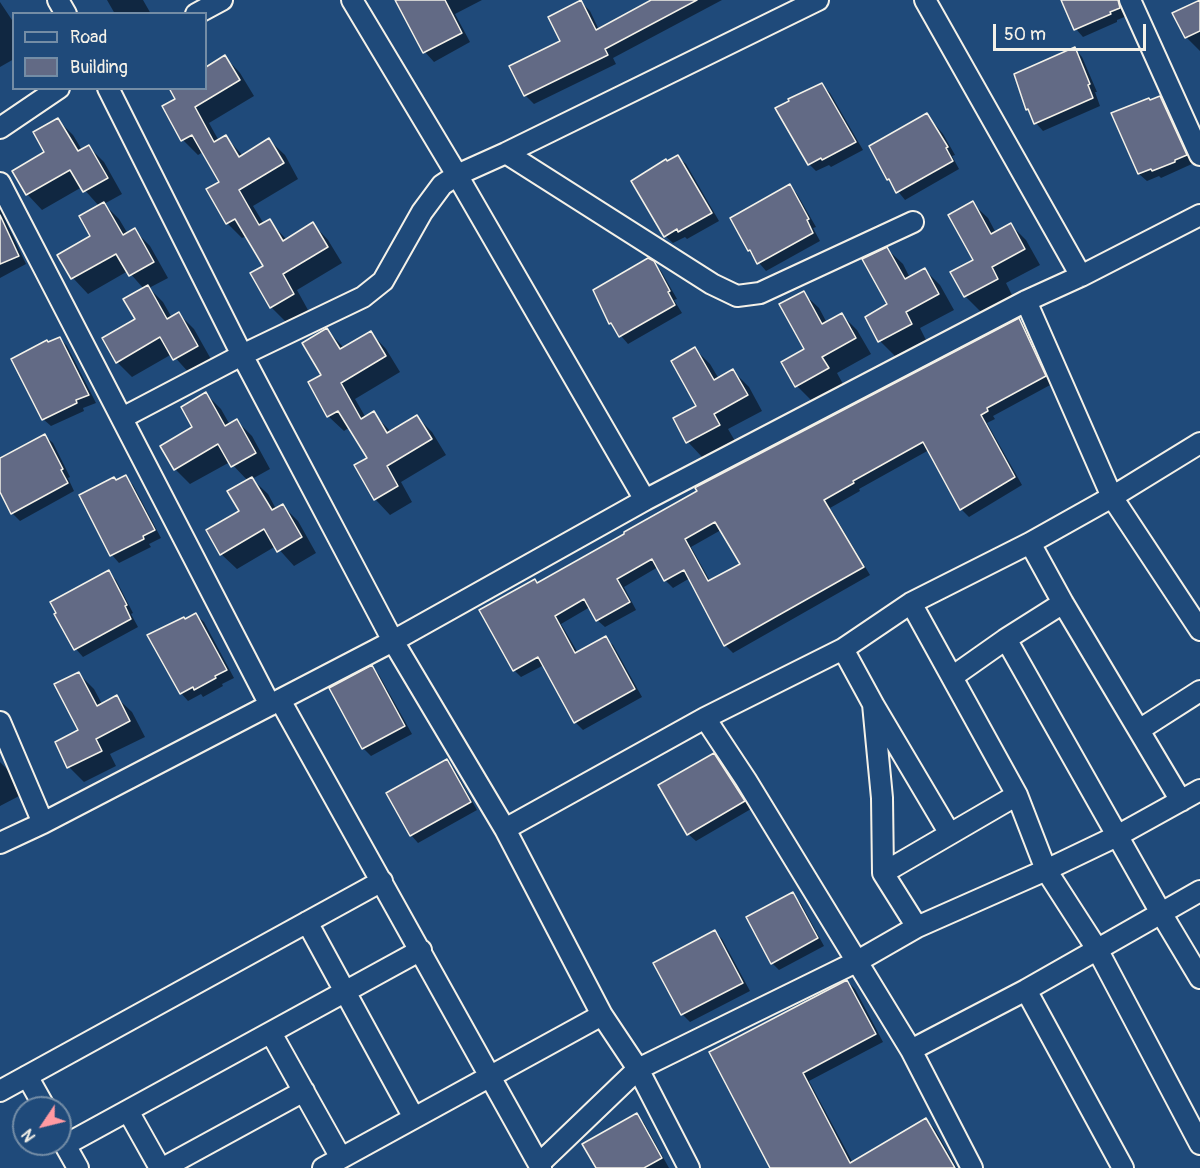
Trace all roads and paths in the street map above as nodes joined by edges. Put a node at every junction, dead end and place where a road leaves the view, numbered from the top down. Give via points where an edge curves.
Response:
1 (222, 0) edge
2 (352, 0) edge
3 (818, 0) edge
4 (925, 0) edge
5 (1130, 0) edge
6 (200, 12) edge
7 (56, 90) edge
8 (109, 90) edge
9 (0, 128) edge
10 (506, 153) junction
11 (1200, 155) edge
12 (457, 175) junction
13 (0, 183) edge
14 (1200, 215) edge
15 (913, 222) dead end
16 (1081, 276) junction
17 (1026, 301) junction
18 (242, 355) junction
19 (122, 418) junction
20 (1200, 443) edge
21 (1112, 497) junction
22 (645, 500) junction
23 (1030, 543) junction
24 (910, 603) junction
25 (1063, 603) junction
26 (1200, 630) edge
27 (1006, 639) junction
28 (393, 641) junction
29 (843, 649) junction
30 (952, 677) junction
31 (1200, 691) edge
32 (275, 702) junction
33 (873, 705) junction
34 (705, 718) junction
35 (0, 722) edge
36 (1139, 730) junction
37 (1200, 790) edge
38 (1017, 795) junction
39 (1181, 801) junction
40 (43, 823) junction
41 (505, 829) junction
42 (950, 834) junction
43 (1117, 836) junction
44 (0, 843) edge
45 (1046, 870) junction
46 (883, 873) junction
47 (382, 881) junction
48 (1200, 891) edge
49 (1161, 913) junction
50 (308, 922) junction
51 (916, 927) junction
52 (421, 950) junction
53 (1097, 950) junction
54 (856, 962) junction
55 (1200, 978) edge
56 (1026, 990) junction
57 (345, 993) junction
58 (602, 1015) junction
59 (271, 1033) junction
60 (911, 1050) junction
61 (638, 1069) junction
62 (27, 1076) junction
63 (491, 1076) junction
64 (0, 1090) edge
65 (304, 1091) junction
66 (38, 1096) edge
67 (128, 1111) junction
68 (414, 1118) junction
69 (72, 1137) edge
70 (1200, 1144) edge
71 (341, 1158) junction
72 (540, 1166) edge
73 (162, 1168) edge
74 (323, 1168) edge
75 (689, 1168) edge
76 (972, 1168) edge
77 (1123, 1168) edge

1 - 6 street
2 - 12 street
3 - 10 street
4 - 16 street
5 - 11 street
7 - 9 street
8 - 18 street
10 - 12 street
10 - 15 street via 737,296 760,293
12 - 18 street via 442,185 422,212 383,281 363,297
12 - 22 street
13 - 19 street
14 - 16 street
16 - 17 street
17 - 21 street
17 - 22 street
18 - 19 street
18 - 28 street
19 - 32 street
20 - 21 street
21 - 23 street
21 - 26 street
22 - 28 street
23 - 24 street
23 - 25 street
24 - 29 street
24 - 30 street
25 - 27 street
25 - 36 street
27 - 30 street
27 - 43 street
28 - 32 street
28 - 41 street
29 - 33 street
29 - 34 street
30 - 38 street
31 - 36 street
32 - 40 street
32 - 47 street
33 - 42 street
33 - 46 street via 882,798
34 - 41 street
34 - 54 street
35 - 40 street
36 - 39 street
37 - 39 street
38 - 42 street
38 - 45 street
39 - 43 street
40 - 44 street
41 - 58 street
42 - 46 street
43 - 45 street
43 - 49 street
45 - 51 street
45 - 53 street
46 - 51 street
47 - 50 street
47 - 52 street
48 - 49 street
49 - 53 street
49 - 55 street
50 - 57 street
50 - 62 street
51 - 54 street
52 - 57 street
52 - 63 street
53 - 56 street
53 - 70 street
54 - 60 street
54 - 61 street
56 - 60 street
56 - 77 street
57 - 59 street
57 - 68 street
58 - 61 street
58 - 63 street
59 - 65 street
59 - 67 street
60 - 76 street
61 - 72 street
61 - 75 street
62 - 64 street
62 - 66 street
63 - 68 street
63 - 72 street
65 - 71 street
65 - 73 street
67 - 69 street
67 - 73 street
68 - 71 street
71 - 74 street

